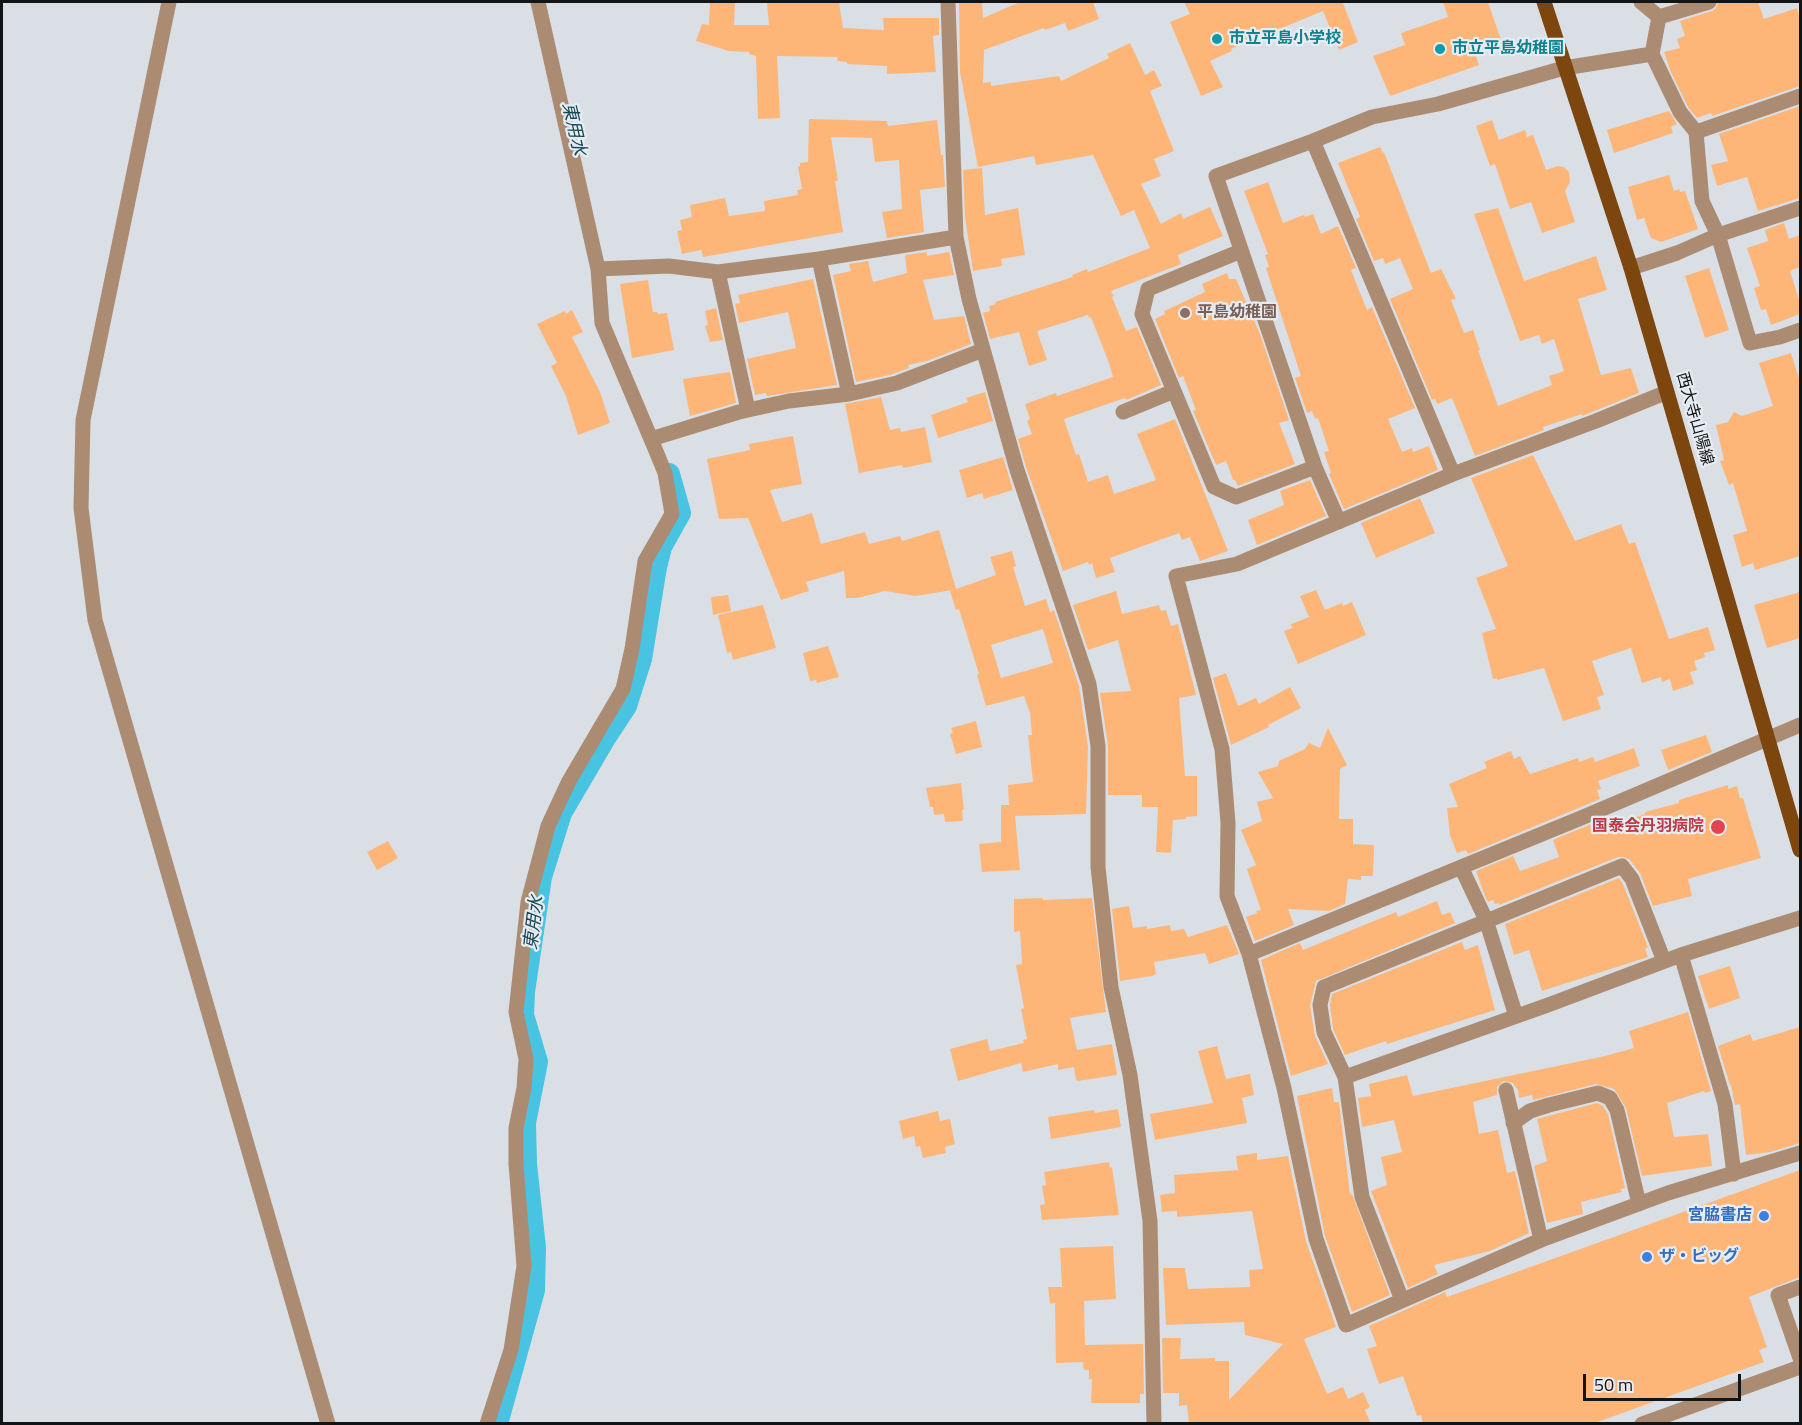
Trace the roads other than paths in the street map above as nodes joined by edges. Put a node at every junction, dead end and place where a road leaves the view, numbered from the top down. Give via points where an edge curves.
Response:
1 (169, 2) edge
2 (538, 2) edge
3 (948, 2) edge
4 (1544, 2) edge
5 (1641, 2) edge
6 (1709, 2) edge
7 (1659, 17) junction
8 (1652, 54) junction
9 (1564, 68) junction
10 (1800, 96) edge
11 (1696, 132) junction
12 (1312, 141) junction
13 (1800, 208) edge
14 (1718, 235) junction
15 (956, 237) junction
16 (1241, 251) junction
17 (819, 259) junction
18 (1631, 268) junction
19 (598, 269) junction
20 (718, 272) junction
21 (1800, 330) edge
22 (983, 350) junction
23 (1174, 392) junction
24 (1667, 392) junction
25 (849, 394) junction
26 (748, 410) junction
27 (1123, 412) dead end
28 (651, 439) junction
29 (1315, 467) junction
30 (1453, 474) junction
31 (1339, 522) junction
32 (1800, 725) edge
33 (1768, 738) junction
34 (1800, 850) edge
35 (1461, 867) junction
36 (1800, 918) edge
37 (1486, 920) junction
38 (1249, 954) junction
39 (1681, 955) junction
40 (1664, 962) junction
41 (1516, 1017) junction
42 (1345, 1077) junction
43 (1506, 1090) dead end
44 (1513, 1123) junction
45 (1800, 1153) edge
46 (1734, 1174) junction
47 (1639, 1204) junction
48 (1541, 1240) junction
49 (1800, 1287) edge
50 (1402, 1300) junction
51 (1800, 1358) edge
52 (1800, 1367) edge
53 (328, 1424) edge
54 (487, 1424) edge
55 (1154, 1424) edge
56 (1641, 1424) edge

1 - 53 street via 83,420 81,508 95,620
2 - 19 street
3 - 15 street
4 - 9 main road, 西大寺山陽線
5 - 7 street
6 - 7 street
7 - 8 street
8 - 9 street
8 - 11 street via 1680,112
9 - 12 street via 1438,104 1372,117
9 - 18 main road, 西大寺山陽線
10 - 11 street
11 - 14 street via 1702,201
12 - 16 street via 1216,176
12 - 30 street
13 - 14 street
14 - 18 street via 1677,254
14 - 21 street via 1750,343
15 - 17 street
15 - 22 street
16 - 23 street via 1148,289 1142,314
16 - 29 street
17 - 20 street
17 - 25 street
18 - 24 main road, 西大寺山陽線
19 - 20 street via 669,266
19 - 28 street via 602,323
20 - 26 street
22 - 25 street via 897,383
22 - 55 street via 1017,470 1089,684 1098,746 1098,867 1111,987 1130,1075 1150,1221
23 - 27 street
23 - 29 street via 1214,487 1236,496
24 - 30 street
24 - 33 main road, 西大寺山陽線
25 - 26 street
26 - 28 street
28 - 54 street via 665,473 672,514 645,561 623,689 569,781 548,826 528,903 516,1012 526,1059 516,1128 524,1266 511,1350
29 - 31 street
30 - 31 street
31 - 38 street via 1237,564 1176,576 1222,749 1227,896
32 - 33 street
33 - 34 main road, 西大寺山陽線
33 - 35 street
35 - 37 street
35 - 38 street
36 - 39 street
37 - 40 street via 1622,866 1632,879
37 - 41 street
37 - 42 street via 1324,987 1320,1005 1324,1032
38 - 50 street via 1284,1088 1316,1239 1346,1325
39 - 40 street
39 - 46 street via 1725,1104
40 - 41 street
41 - 42 street
42 - 50 street via 1362,1197
43 - 44 street
44 - 47 street via 1530,1111 1549,1105 1598,1093 1610,1098 1617,1110
44 - 48 street
45 - 46 street
46 - 47 street
47 - 48 street
48 - 50 street
49 - 51 street via 1778,1295
52 - 56 street

